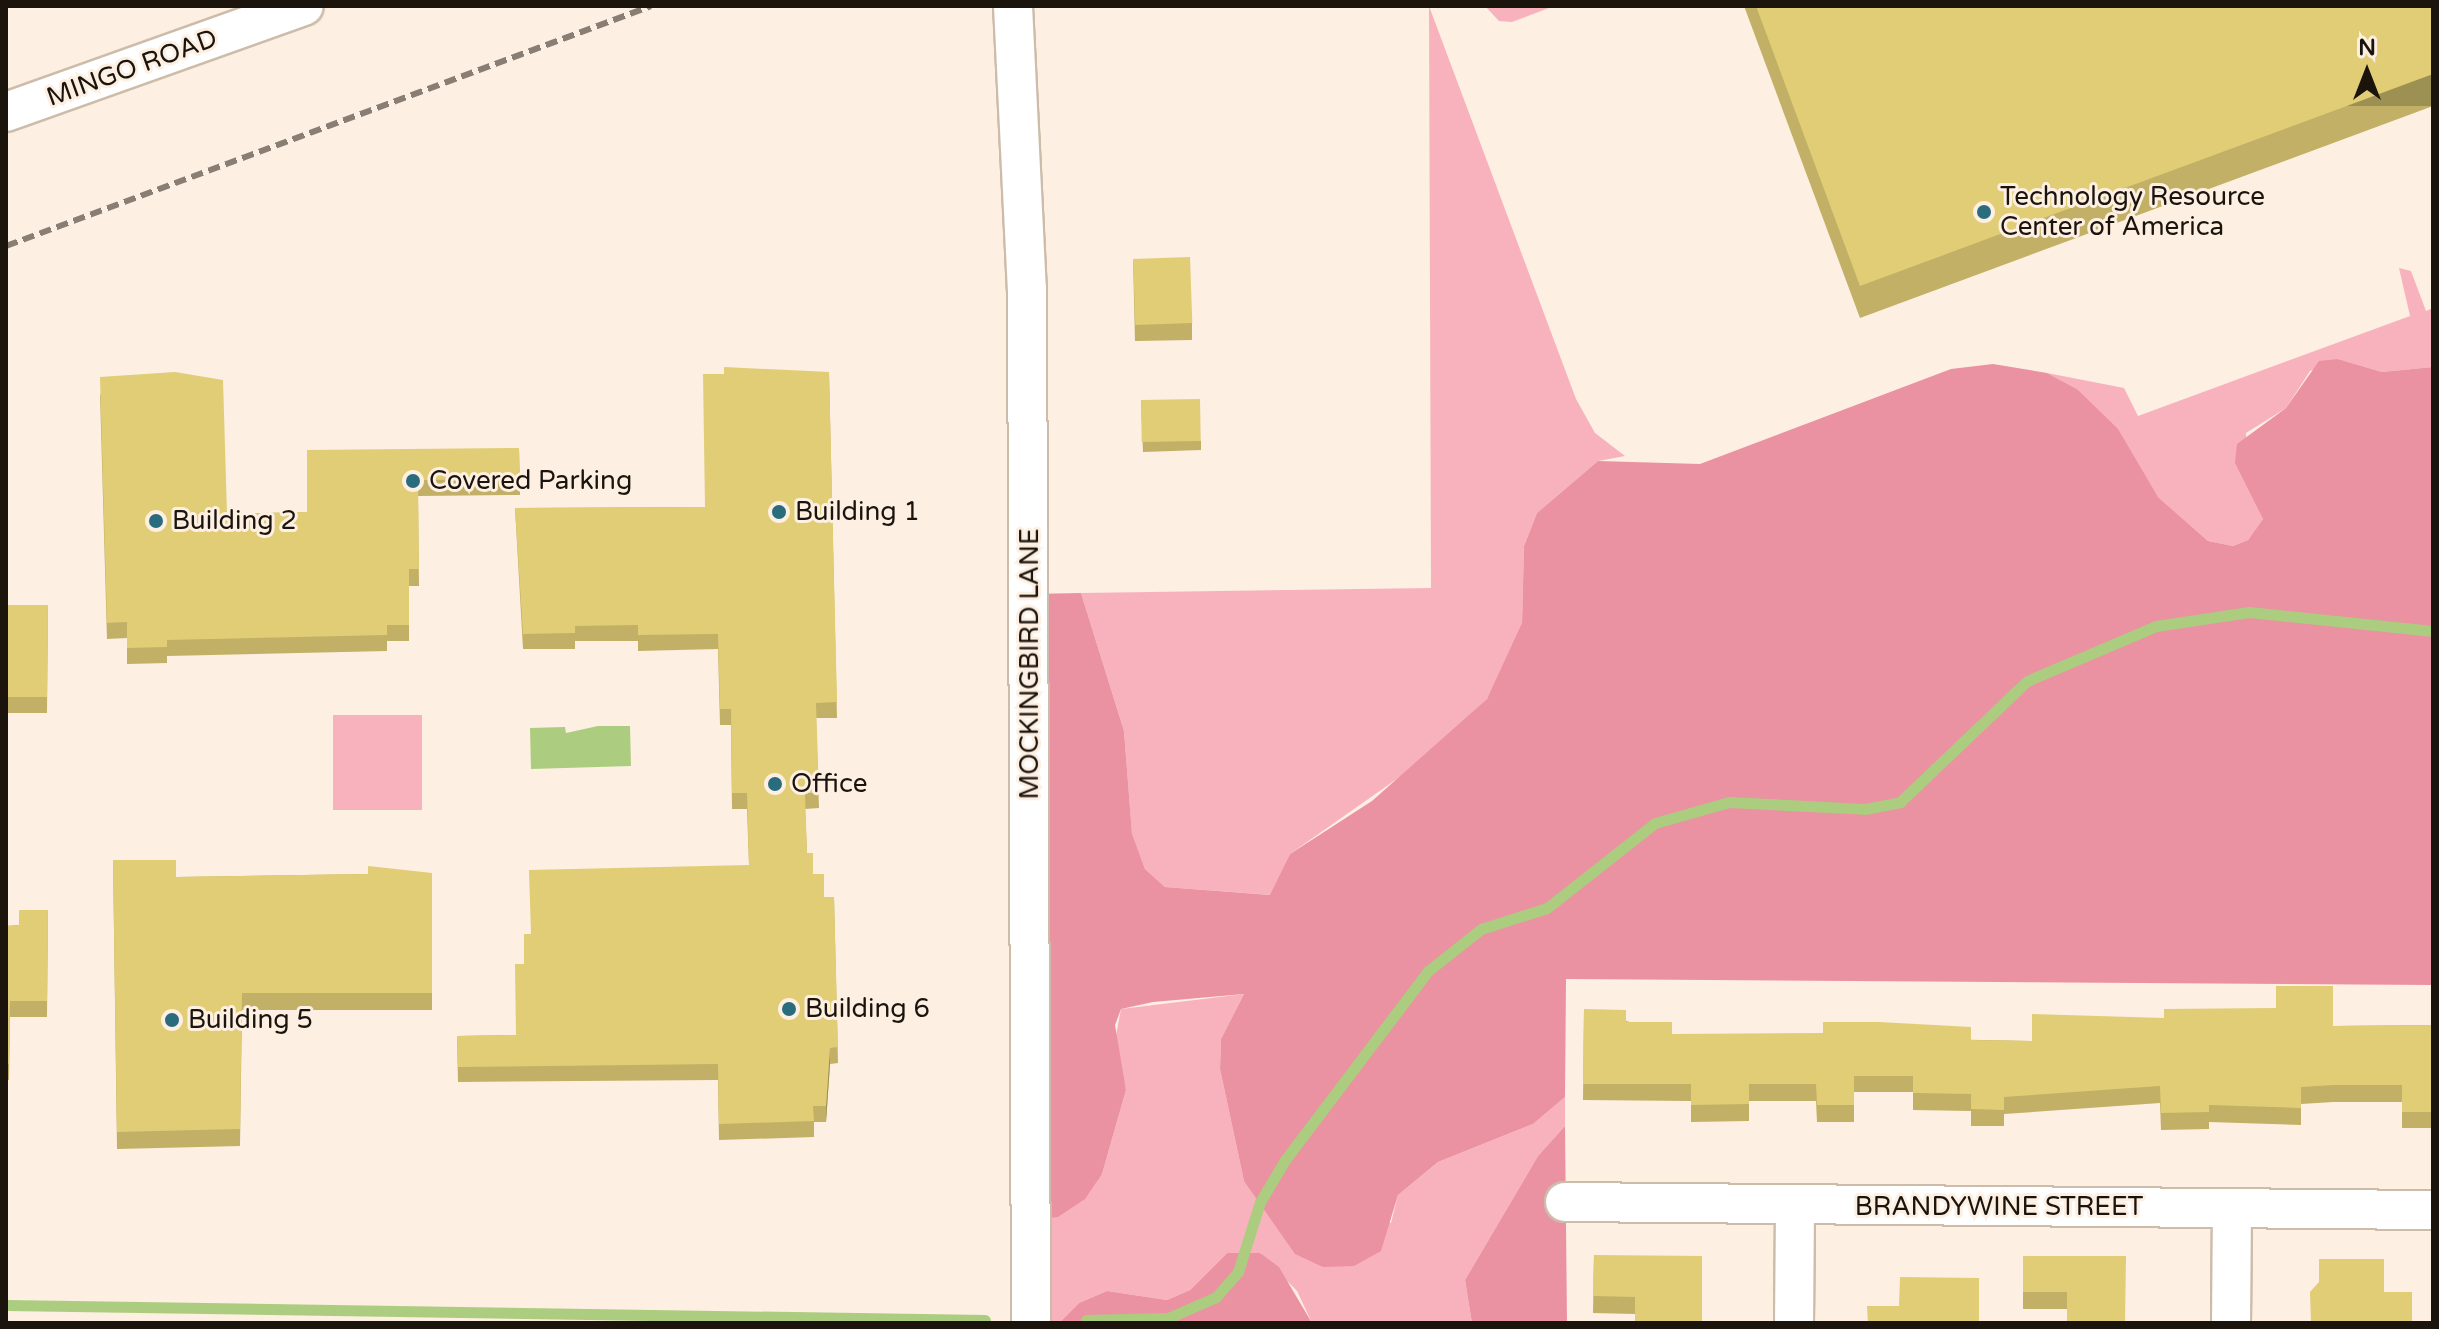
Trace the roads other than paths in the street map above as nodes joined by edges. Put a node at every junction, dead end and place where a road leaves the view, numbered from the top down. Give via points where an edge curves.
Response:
1 (304, 6) edge
2 (1013, 6) edge
3 (6, 112) edge
4 (1565, 1202) dead end
5 (1795, 1206) junction
6 (2232, 1209) junction
7 (2433, 1210) edge
8 (1031, 1323) edge
9 (1794, 1323) edge
10 (2231, 1323) edge

1 - 3 street, MINGO ROAD
2 - 8 street, MOCKINGBIRD LANE via 1027,289
4 - 5 street, BRANDYWINE STREET
5 - 6 street, BRANDYWINE STREET
5 - 9 street
6 - 7 street, BRANDYWINE STREET
6 - 10 street

